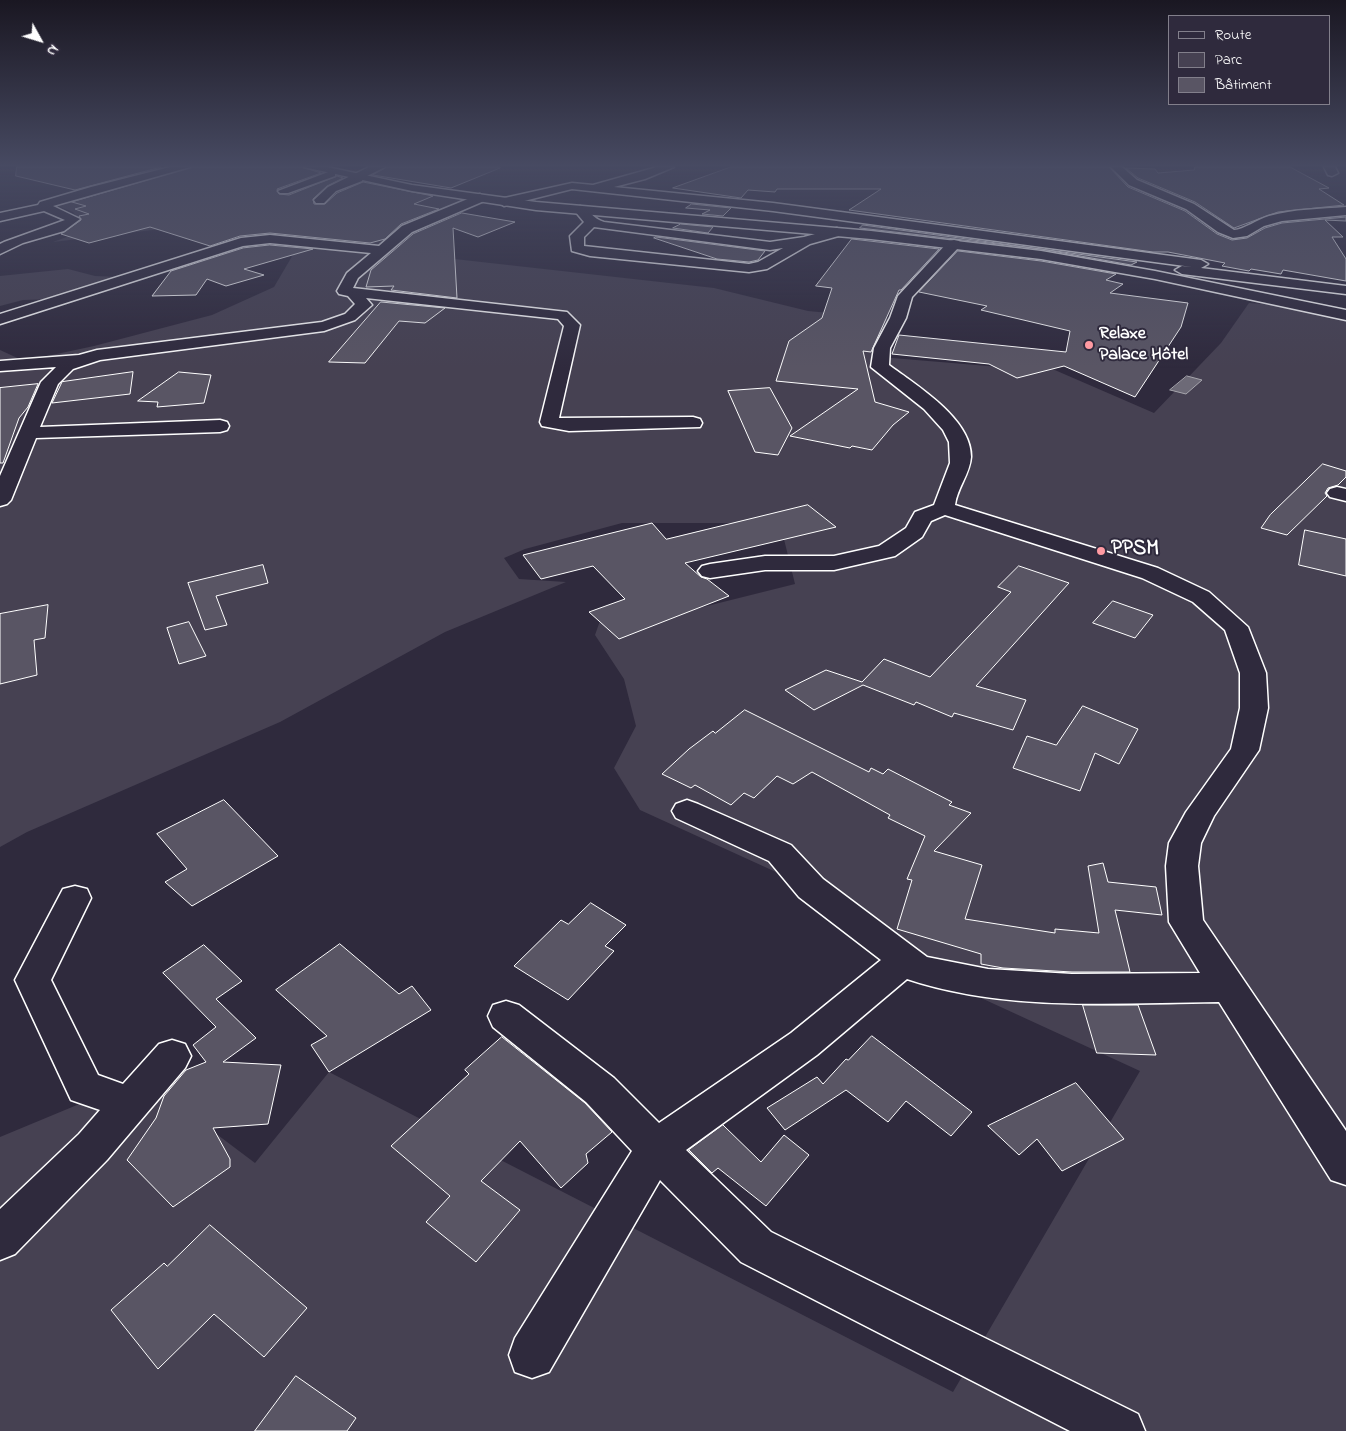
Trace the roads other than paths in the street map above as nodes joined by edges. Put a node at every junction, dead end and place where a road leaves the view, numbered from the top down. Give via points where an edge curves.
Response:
1 (1226, 233) edge
2 (36, 234) edge
3 (401, 234) edge
4 (579, 234) edge
5 (666, 234) edge
6 (831, 234) edge
7 (854, 234) edge
8 (1013, 234) edge
9 (805, 241) junction
10 (954, 244) junction
11 (0, 250) edge
12 (380, 250) junction
13 (1212, 256) junction
14 (1083, 262) junction
15 (1176, 270) junction
16 (1346, 290) edge
17 (353, 292) junction
18 (1346, 315) edge
19 (0, 319) edge
20 (85, 359) junction
21 (0, 366) edge
22 (693, 423) dead end
23 (220, 426) dead end
24 (28, 433) junction
25 (0, 500) edge
26 (944, 508) junction
27 (710, 570) dead end
28 (687, 811) dead end
29 (74, 898) dead end
30 (906, 960) junction
31 (1228, 987) junction
32 (506, 1016) dead end
33 (172, 1056) dead end
34 (131, 1104) junction
35 (656, 1148) junction
36 (1346, 1166) edge
37 (0, 1239) edge
38 (532, 1355) dead end
39 (1120, 1431) edge

1 - 13 main road
2 - 11 main road via 17,239
3 - 12 main road
4 - 9 main road via 576,236 578,248 590,252 749,268 762,266
5 - 9 main road via 770,246
6 - 9 main road
7 - 10 main road
8 - 13 main road
10 - 14 main road
10 - 26 main road via 905,296 882,348 880,367 929,403 958,435 961,457
12 - 17 main road via 352,276 344,291
12 - 19 main road via 270,239 241,242
13 - 15 main road
14 - 15 main road
14 - 18 main road
15 - 16 main road
17 - 20 main road via 364,305 350,317 324,326
17 - 22 main road via 491,310 562,315 572,325 549,422 569,425
20 - 21 main road
20 - 24 main road via 67,365 50,382
23 - 24 main road
24 - 25 main road
26 - 27 main road via 924,517 914,532 887,551 834,563 765,563
26 - 31 main road via 1150,573 1201,597 1236,627 1253,673 1254,708 1244,750 1201,812 1185,843 1182,866 1186,922
28 - 30 main road via 780,853 811,888
29 - 34 main road via 34,980 85,1088
30 - 31 main road via 918,969 988,983 1072,989
30 - 35 main road via 804,1044
31 - 36 main road
32 - 35 main road via 600,1090
33 - 34 main road
34 - 37 main road
35 - 38 main road
35 - 39 main road via 756,1247

